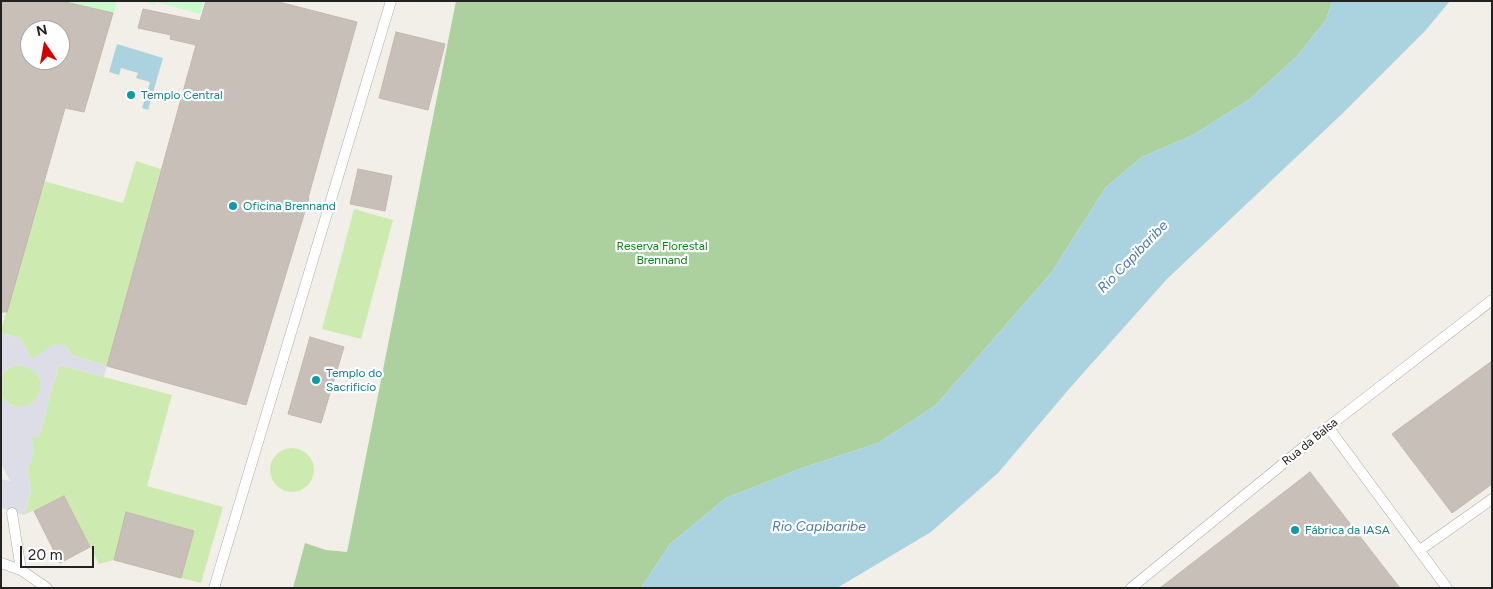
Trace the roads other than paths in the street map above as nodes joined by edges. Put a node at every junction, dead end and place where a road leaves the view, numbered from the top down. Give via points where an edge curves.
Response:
1 (391, 1) edge
2 (1492, 300) edge
3 (1328, 427) junction
4 (1492, 499) edge
5 (12, 514) dead end
6 (1420, 550) junction
7 (1, 563) edge
8 (21, 570) junction
9 (47, 588) edge
10 (214, 588) edge
11 (1131, 588) edge
12 (1447, 588) edge

1 - 10 lane
2 - 3 lane, Rua da Balsa
3 - 6 lane
3 - 11 lane, Rua da Balsa
4 - 6 lane
5 - 8 lane
6 - 12 lane
7 - 8 lane
8 - 9 lane

